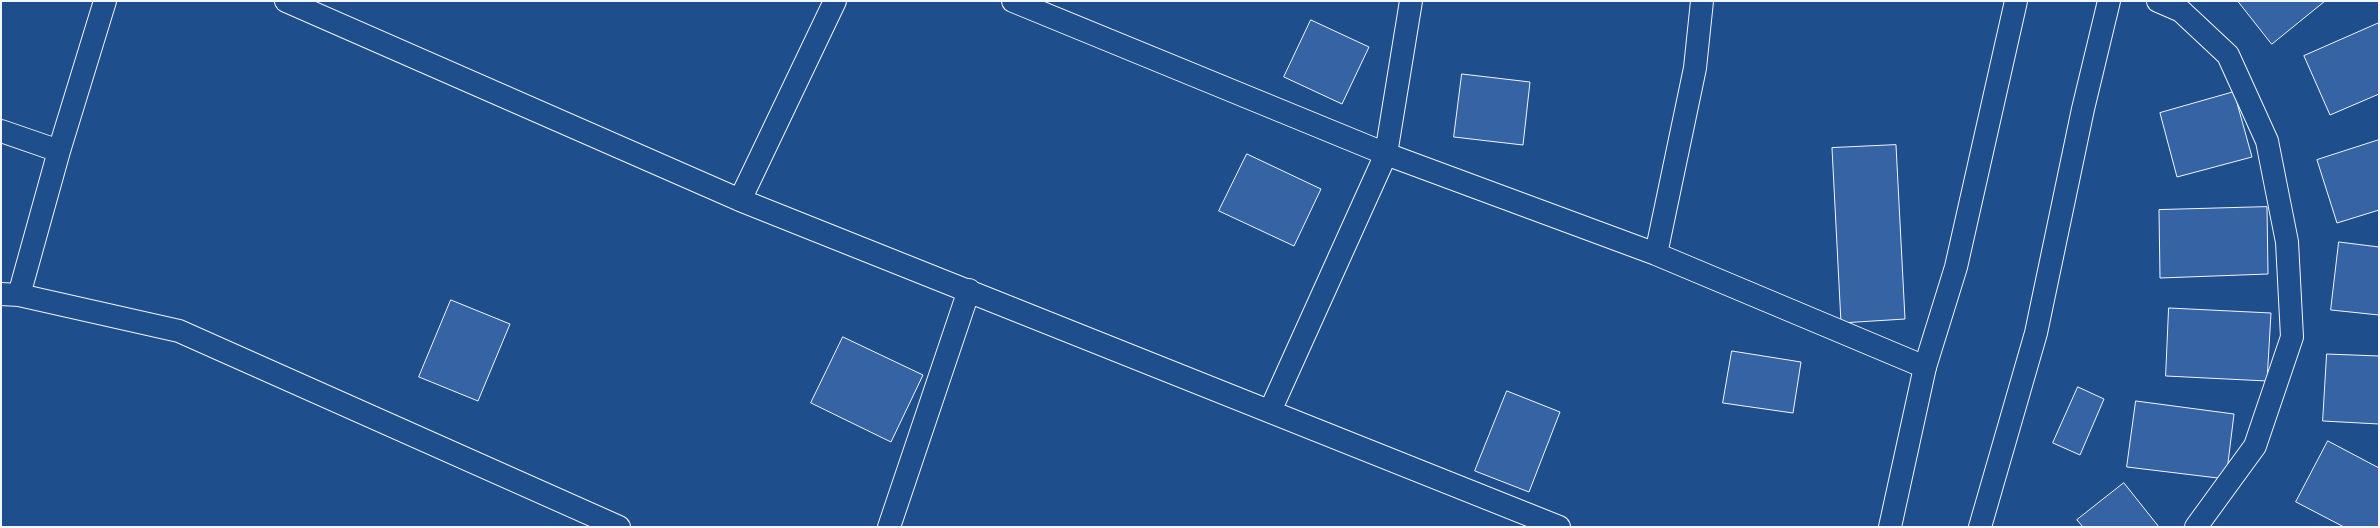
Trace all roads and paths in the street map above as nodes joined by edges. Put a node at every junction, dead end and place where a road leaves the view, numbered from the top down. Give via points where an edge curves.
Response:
1 (105, 1) edge
2 (286, 1) edge
3 (835, 1) edge
4 (1013, 1) edge
5 (1411, 1) edge
6 (1702, 1) edge
7 (2016, 1) edge
8 (2109, 1) edge
9 (2158, 1) edge
10 (1, 131) edge
11 (59, 151) junction
12 (1386, 154) junction
13 (740, 200) junction
14 (1656, 254) junction
15 (969, 290) junction
16 (10, 294) edge
17 (1925, 367) junction
18 (1270, 411) junction
19 (579, 519) edge
20 (618, 527) edge
21 (889, 527) edge
22 (1559, 527) edge
23 (1890, 527) edge
24 (1980, 527) edge
25 (2196, 527) edge

1 - 11 street
2 - 13 street
3 - 13 street
4 - 12 street
5 - 12 street
6 - 14 street via 1695,68
7 - 17 street via 1956,267
8 - 24 street via 2083,109 2036,333
9 - 25 street via 2181,11 2228,55 2266,141 2287,242 2292,337 2255,446
10 - 11 street
11 - 16 street
12 - 14 street
12 - 18 street
13 - 15 street
14 - 17 street
15 - 18 street
15 - 21 street
16 - 19 street via 179,331
17 - 23 street
18 - 22 street
19 - 20 street

